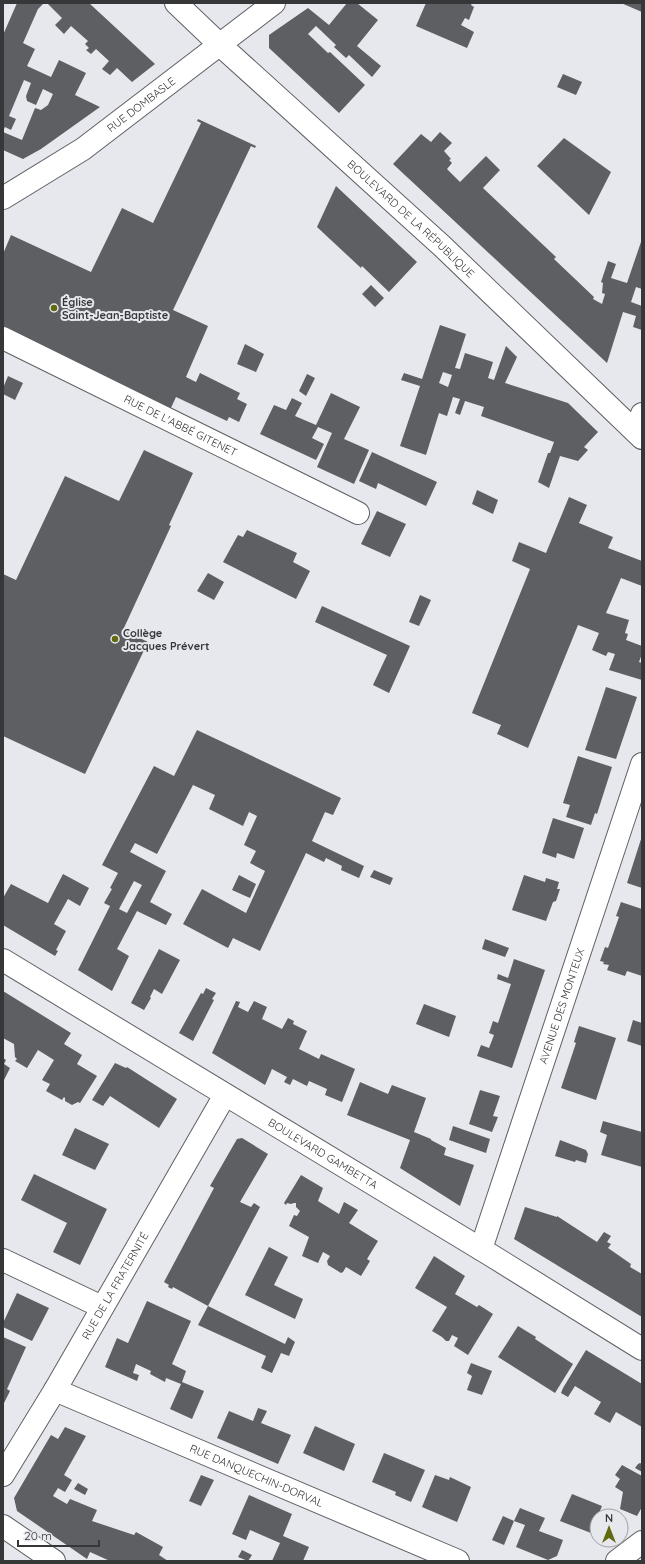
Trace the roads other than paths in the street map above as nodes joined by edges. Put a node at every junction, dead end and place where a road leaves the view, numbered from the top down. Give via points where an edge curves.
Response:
1 (176, 3) edge
2 (274, 3) edge
3 (219, 44) junction
4 (3, 198) edge
5 (3, 338) edge
6 (640, 428) edge
7 (358, 512) dead end
8 (642, 764) edge
9 (3, 960) edge
10 (225, 1095) junction
11 (481, 1249) junction
12 (3, 1260) edge
13 (102, 1307) junction
14 (642, 1349) edge
15 (55, 1390) junction
16 (3, 1475) edge
17 (3, 1526) edge
18 (642, 1542) edge
19 (54, 1561) edge
20 (458, 1561) edge
21 (617, 1561) edge

1 - 3 street, BOULEVARD DE LA RÉPUBLIQUE
2 - 3 street, RUE DOMBASLE
3 - 4 street, RUE DOMBASLE via 83,149
3 - 6 street, BOULEVARD DE LA RÉPUBLIQUE
5 - 7 street, RUE DE L'ABBÉ GITENET
8 - 11 street, AVENUE DES MONTEUX
9 - 10 street, BOULEVARD GAMBETTA
10 - 11 street, BOULEVARD GAMBETTA
10 - 13 street, RUE DE LA FRATERNITÉ
11 - 14 street, BOULEVARD GAMBETTA
12 - 13 street
13 - 15 street, RUE DE LA FRATERNITÉ
15 - 16 street, RUE DE LA FRATERNITÉ
15 - 20 street, RUE DANQUECHIN-DORVAL
17 - 19 street
18 - 21 street

